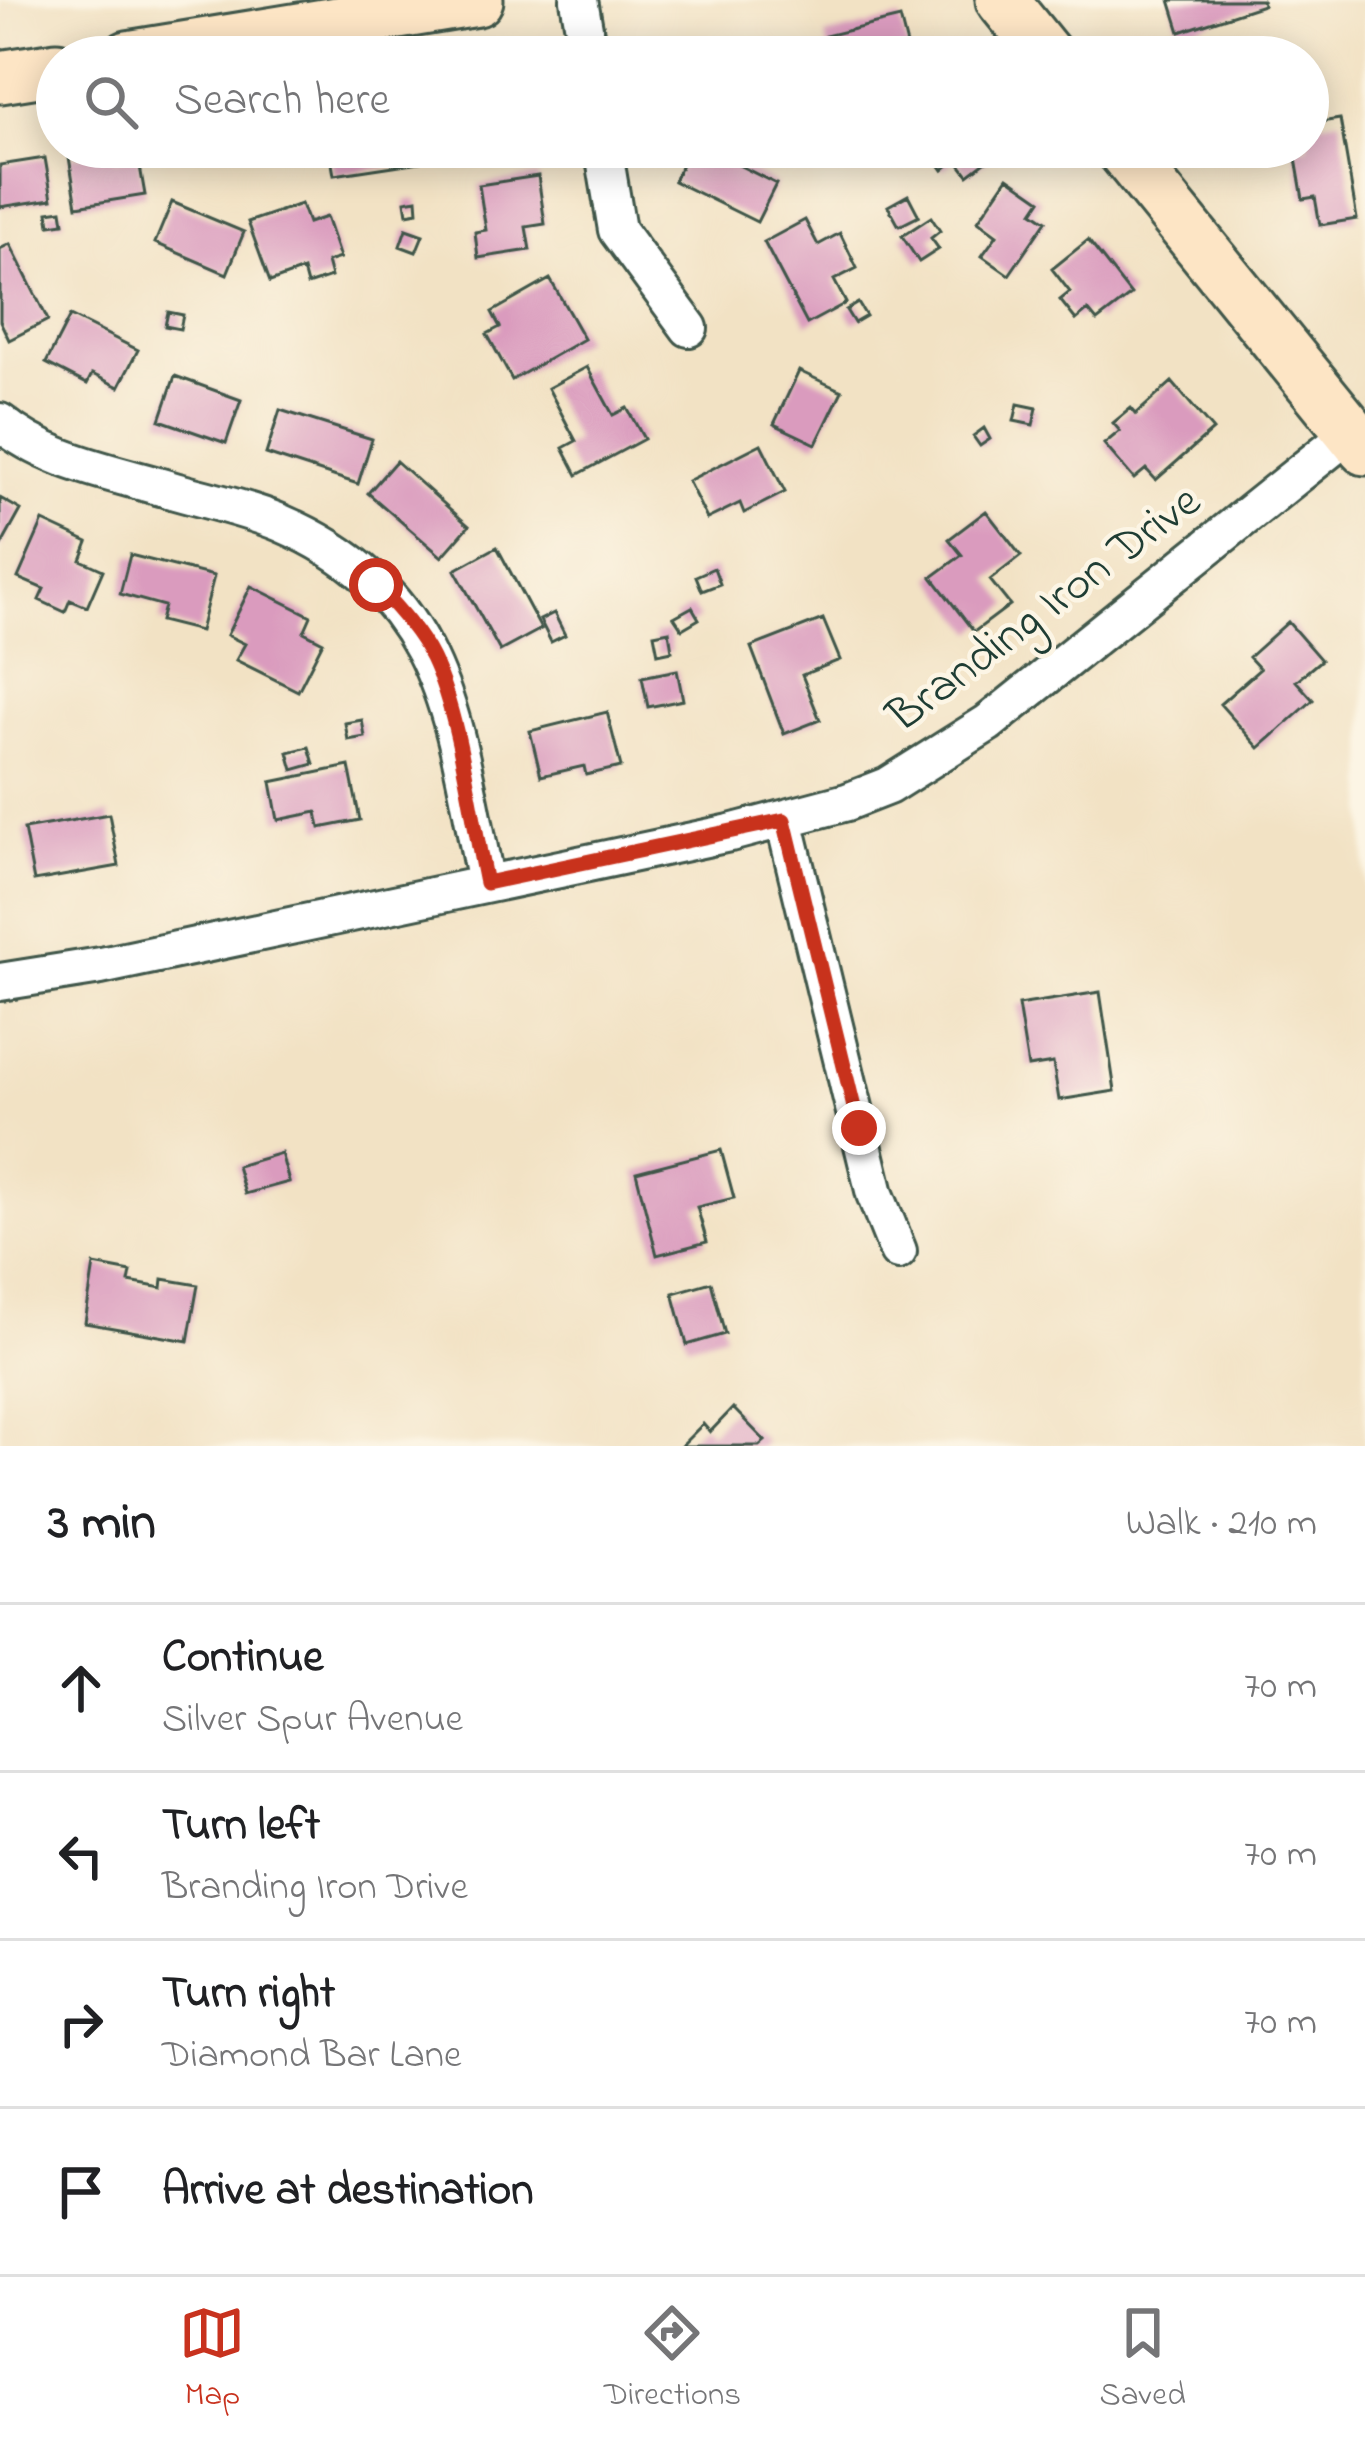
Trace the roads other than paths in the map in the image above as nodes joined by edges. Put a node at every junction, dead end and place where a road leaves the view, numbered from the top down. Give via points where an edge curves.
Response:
1 (477, 0) edge
2 (579, 0) edge
3 (1002, 0) edge
4 (294, 36) edge
5 (585, 36) edge
6 (1031, 36) edge
7 (36, 71) edge
8 (0, 77) edge
9 (607, 168) edge
10 (1137, 168) edge
11 (689, 328) dead end
12 (0, 422) edge
13 (1358, 441) edge
14 (784, 820) junction
15 (486, 883) junction
16 (0, 982) edge
17 (898, 1251) dead end

1 - 4 main road
2 - 5 street
3 - 6 main road
7 - 8 main road
9 - 11 street via 617,230
10 - 13 main road
12 - 15 street via 52,455 277,521 344,557 376,585 432,658
13 - 14 street, Branding Iron Drive via 988,723 888,786
14 - 15 street, Branding Iron Drive
14 - 17 street via 875,1194
15 - 16 street, Branding Iron Drive

